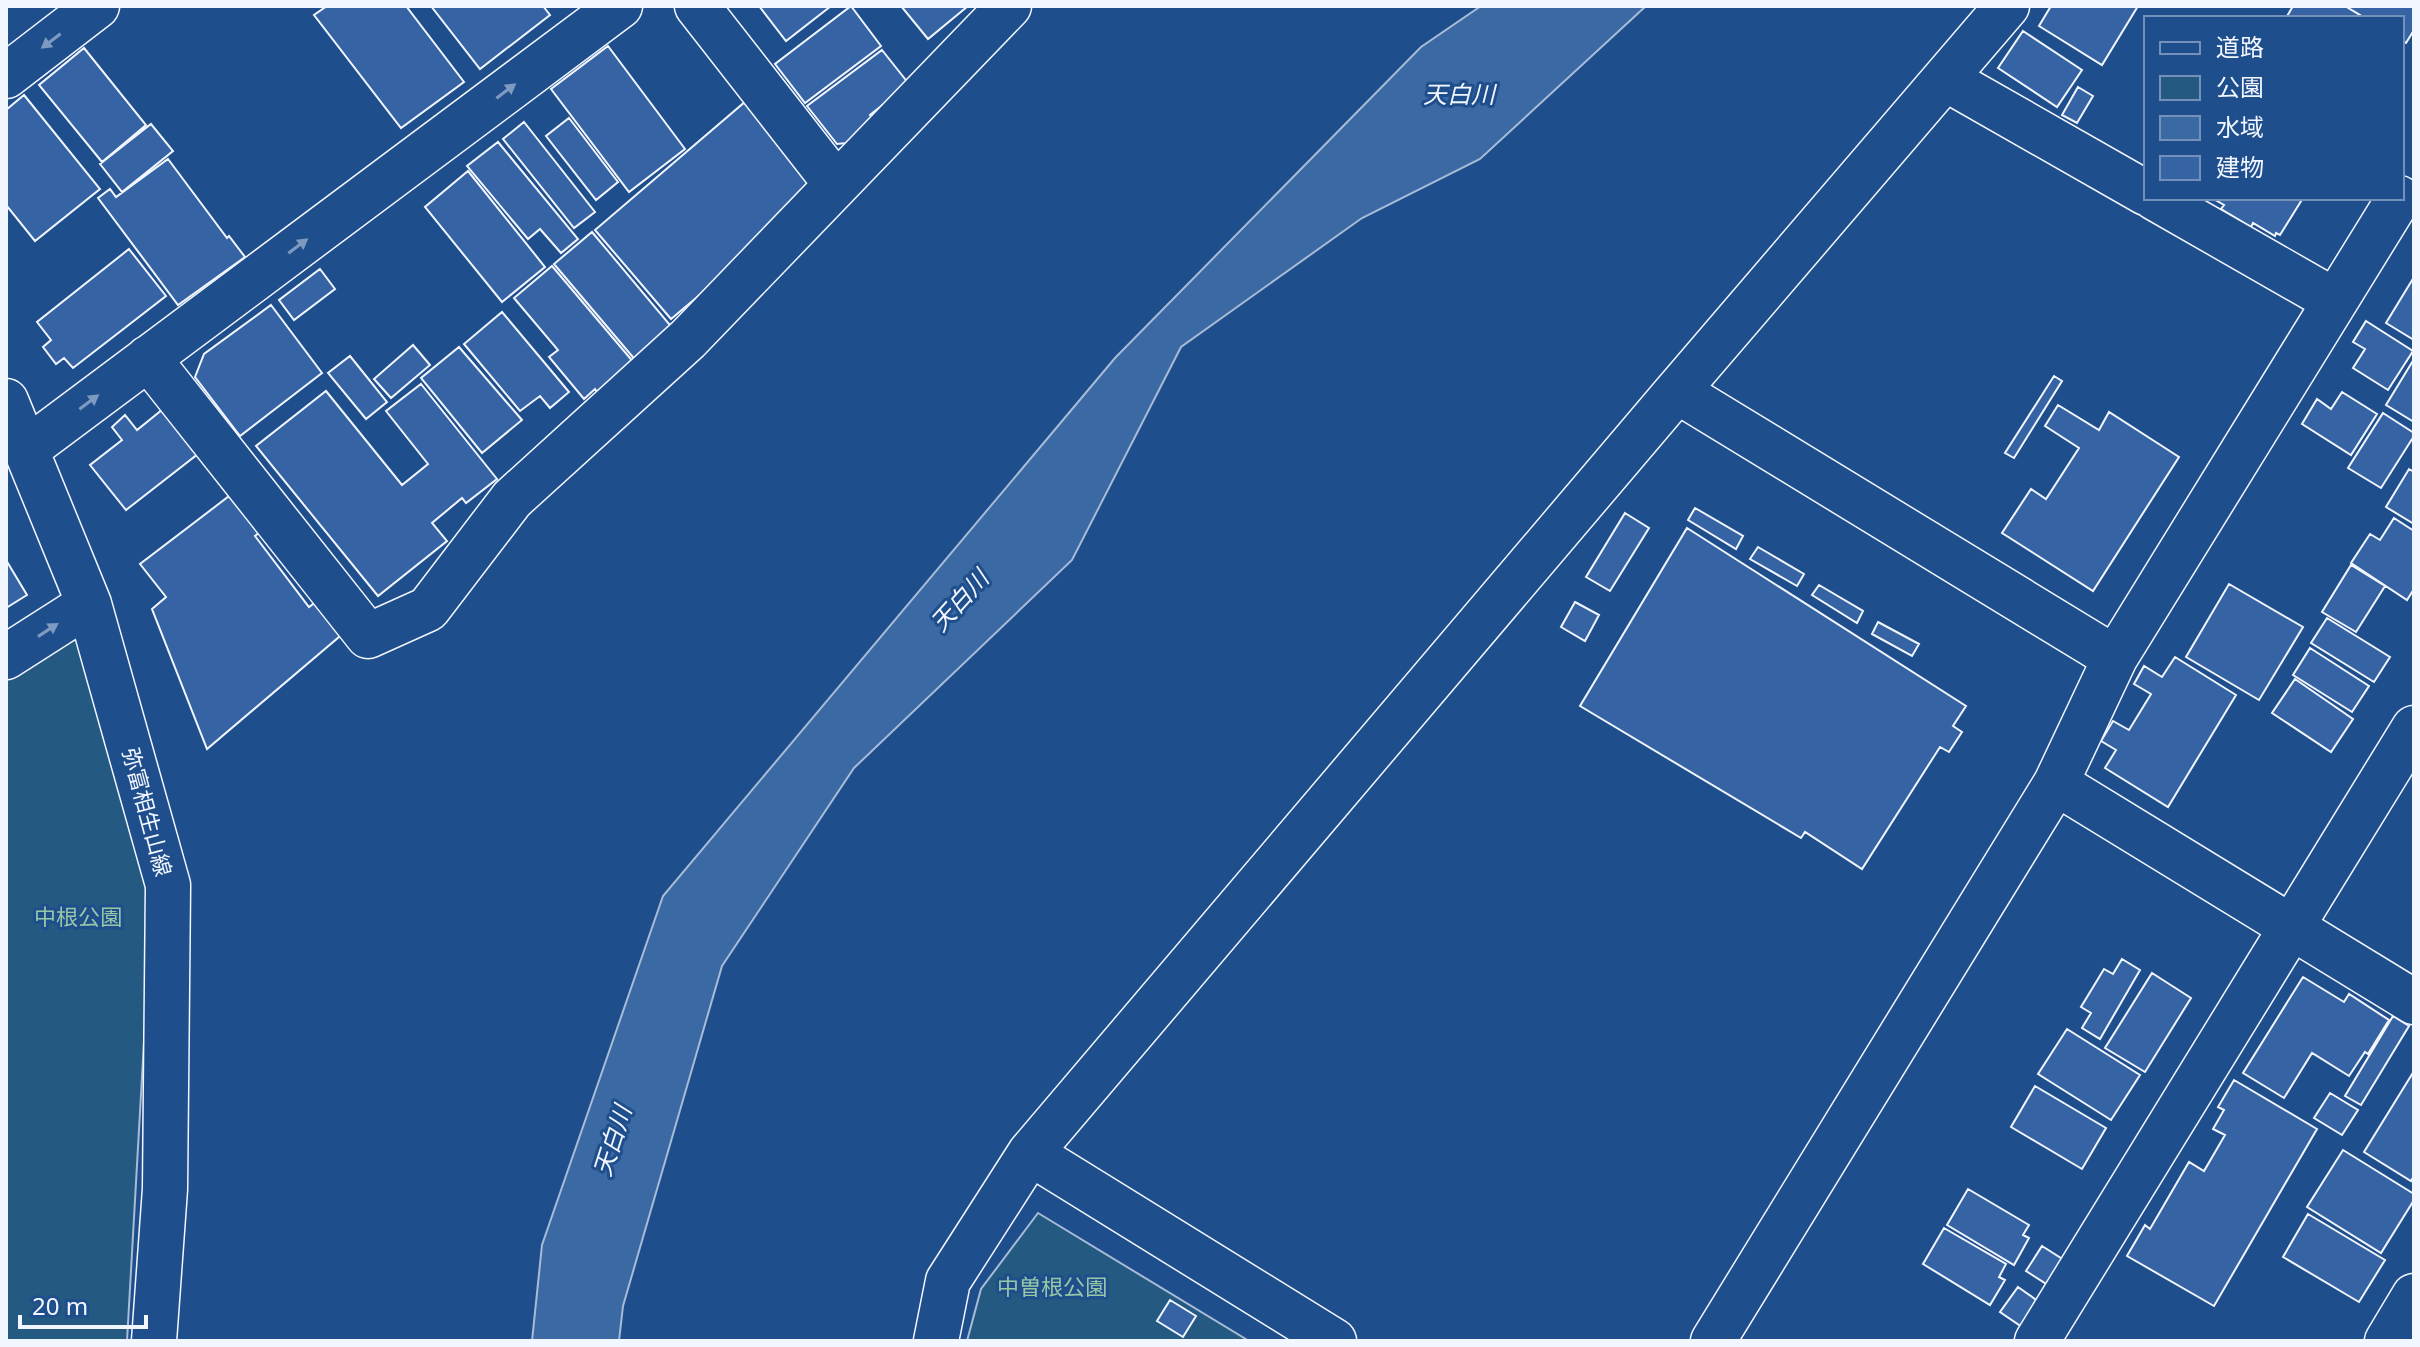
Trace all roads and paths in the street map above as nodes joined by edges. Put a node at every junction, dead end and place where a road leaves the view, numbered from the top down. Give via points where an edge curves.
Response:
1 (97, 6) edge
2 (620, 6) edge
3 (697, 6) edge
4 (1009, 6) edge
5 (2007, 6) edge
6 (6, 76) edge
7 (1946, 79) junction
8 (836, 184) junction
9 (2144, 192) edge
10 (2158, 200) edge
11 (2398, 200) edge
12 (2335, 301) junction
13 (148, 358) junction
14 (1677, 391) junction
15 (7, 406) edge
16 (27, 449) junction
17 (89, 604) junction
18 (6, 657) edge
19 (2115, 658) junction
20 (2414, 728) edge
21 (2056, 783) junction
22 (2291, 927) junction
23 (2414, 1002) edge
24 (1030, 1153) junction
25 (2414, 1296) edge
26 (154, 1341) edge
27 (936, 1341) edge
28 (1334, 1341) edge
29 (1713, 1341) edge
30 (2037, 1341) edge
31 (2387, 1341) edge

1 -> 6 street
13 -> 2 street
3 - 8 street
4 - 8 street
5 - 7 street
7 - 9 street
7 - 14 street
8 - 13 street via 688,339 512,499 428,609 368,636
10 - 12 street
11 - 12 street
12 - 19 street
16 -> 13 street
14 - 19 street
14 - 24 street
15 - 16 street, 弥富相生山線
16 - 17 street, 弥富相生山線
18 -> 17 street
17 - 26 street, 弥富相生山線 via 168,885 165,1189
19 - 21 street
20 - 22 street
21 - 22 street
21 - 29 street
22 - 23 street
22 - 30 street
24 - 27 street via 948,1281
24 - 28 street
25 - 31 street

